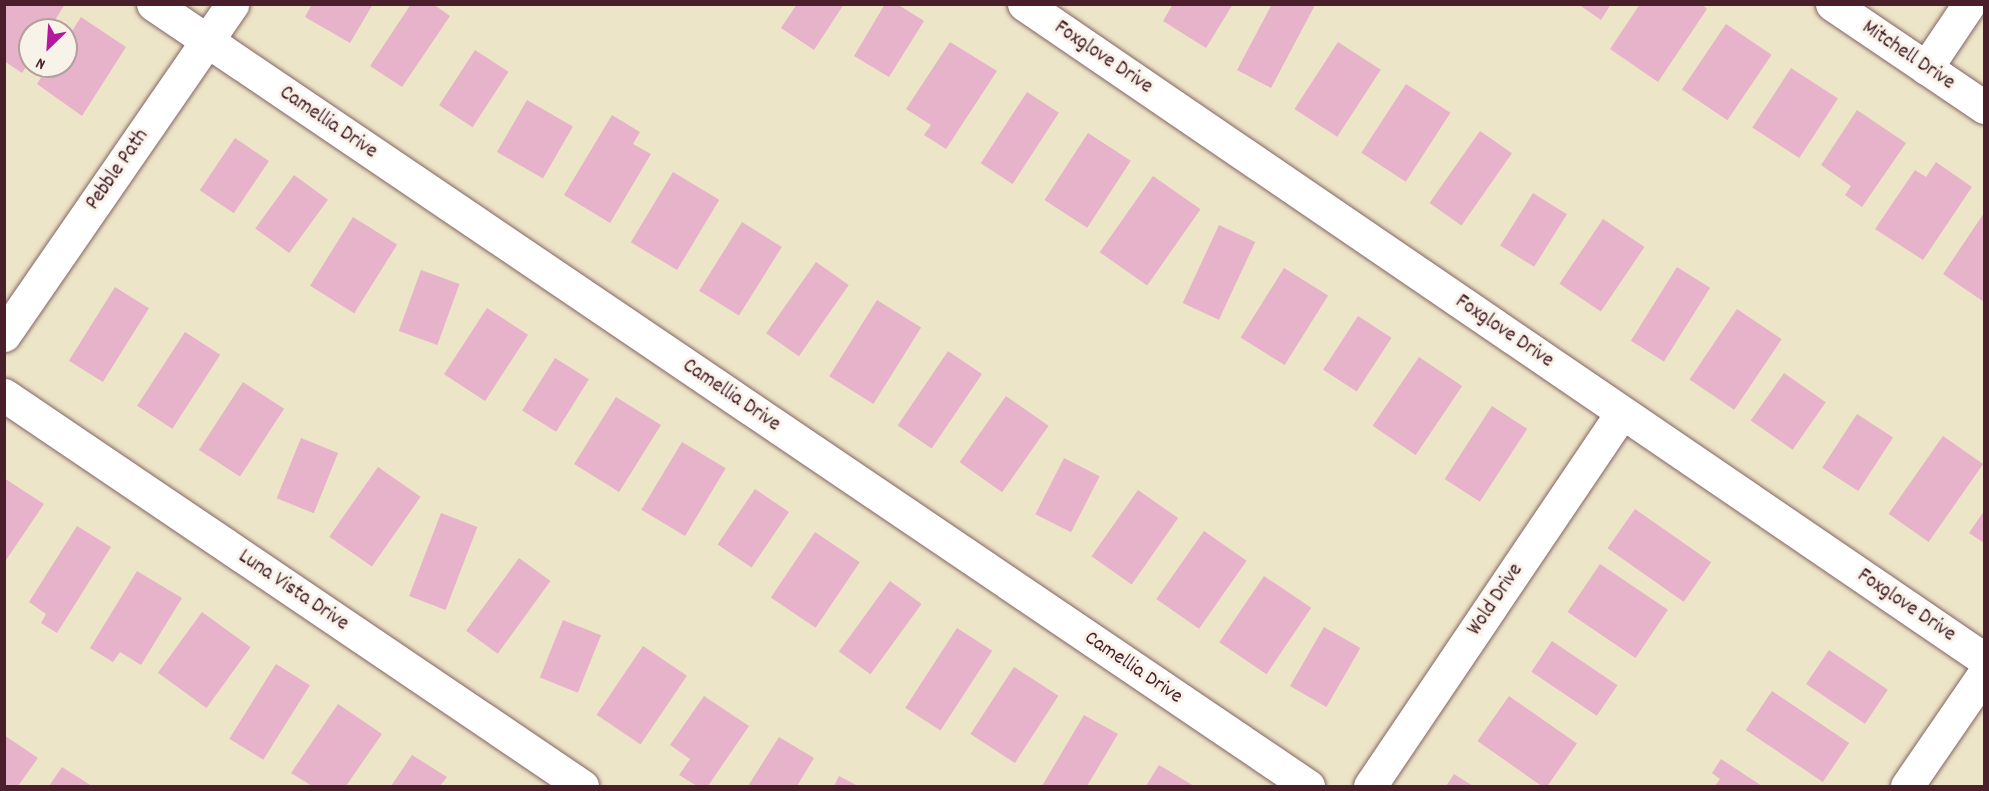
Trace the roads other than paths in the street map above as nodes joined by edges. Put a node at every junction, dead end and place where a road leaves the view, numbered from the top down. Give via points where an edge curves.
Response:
1 (153, 4) edge
2 (232, 4) edge
3 (1024, 4) edge
4 (1832, 4) edge
5 (1969, 4) edge
6 (207, 41) junction
7 (1926, 68) junction
8 (1984, 107) edge
9 (4, 335) edge
10 (4, 395) edge
11 (1622, 413) junction
12 (1984, 659) edge
13 (1984, 674) edge
14 (582, 786) edge
15 (1308, 786) edge
16 (1370, 786) edge
17 (1907, 786) edge

1 - 6 street, Camellia Drive
2 - 6 street, Pebble Path
3 - 11 street, Foxglove Drive
4 - 7 street, Mitchell Drive
5 - 7 street
6 - 9 street, Pebble Path
6 - 15 street, Camellia Drive
7 - 8 street, Mitchell Drive
10 - 14 street, Luna Vista Drive
11 - 12 street, Foxglove Drive
11 - 16 street, Wold Drive
13 - 17 street

